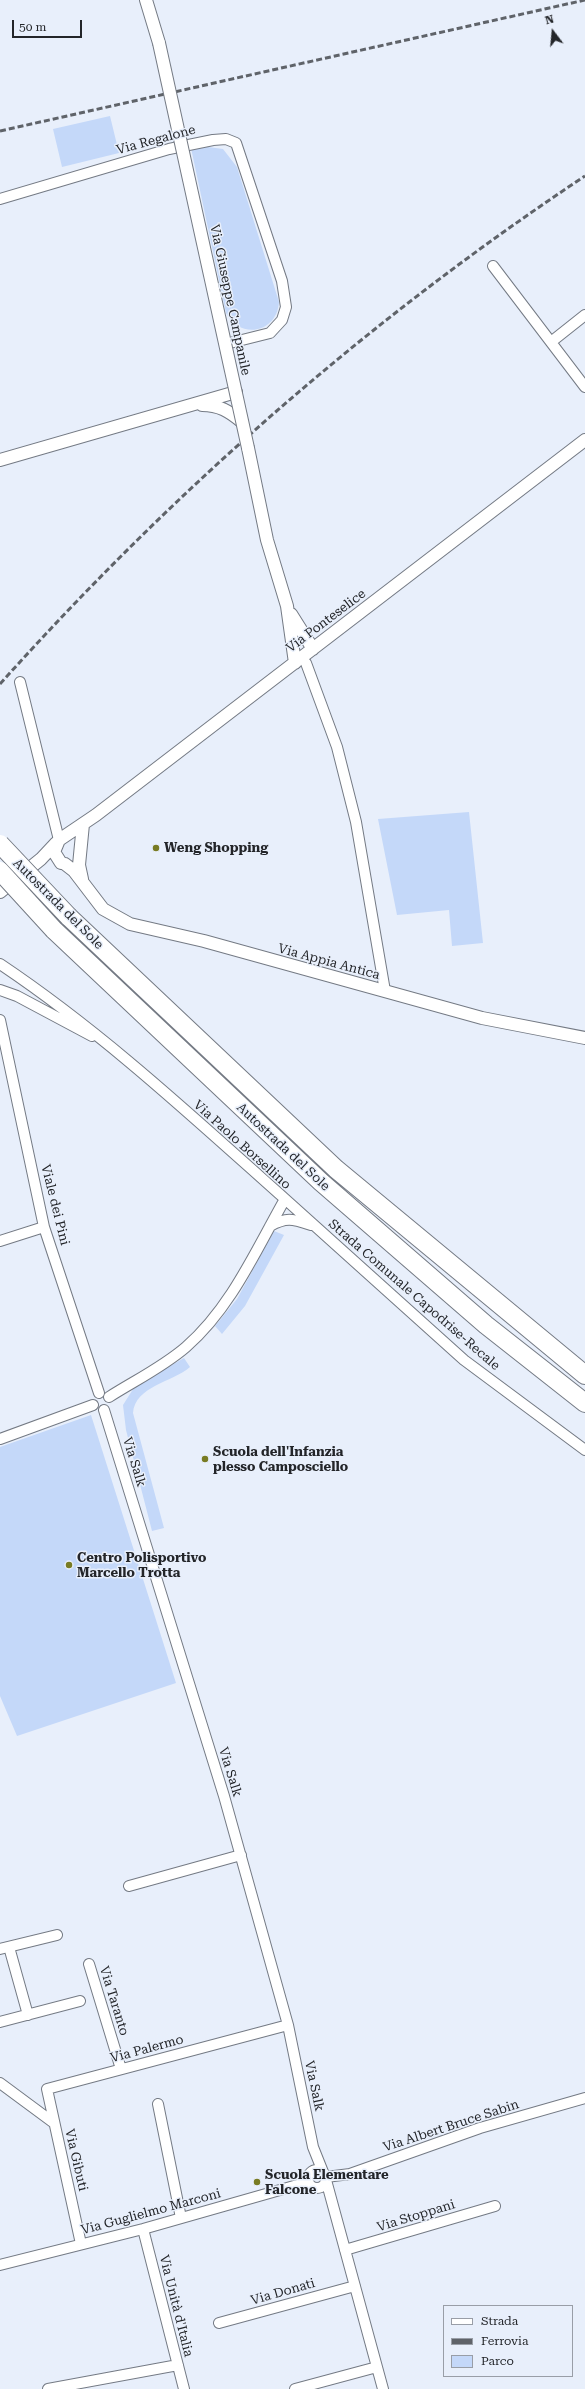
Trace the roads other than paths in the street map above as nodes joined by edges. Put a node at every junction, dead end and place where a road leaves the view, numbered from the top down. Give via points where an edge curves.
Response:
1 (146, 0) edge
2 (0, 199) edge
3 (493, 266) dead end
4 (585, 315) edge
5 (551, 342) junction
6 (226, 344) junction
7 (585, 387) edge
8 (236, 392) junction
9 (193, 405) junction
10 (242, 422) junction
11 (585, 440) edge
12 (0, 460) edge
13 (287, 606) junction
14 (313, 648) junction
15 (300, 663) junction
16 (20, 682) dead end
17 (84, 824) junction
18 (59, 840) junction
19 (0, 844) edge
20 (80, 852) junction
21 (38, 861) junction
22 (63, 863) junction
23 (0, 871) edge
24 (82, 882) junction
25 (0, 891) edge
26 (0, 964) edge
27 (0, 990) edge
28 (385, 991) junction
29 (0, 1020) edge
30 (585, 1038) edge
31 (106, 1041) junction
32 (285, 1199) junction
33 (270, 1226) junction
34 (44, 1227) junction
35 (317, 1228) junction
36 (0, 1241) edge
37 (585, 1375) edge
38 (99, 1393) junction
39 (109, 1397) junction
40 (585, 1403) edge
41 (94, 1405) junction
42 (104, 1410) junction
43 (0, 1439) edge
44 (585, 1450) edge
45 (241, 1855) junction
46 (129, 1886) dead end
47 (57, 1934) dead end
48 (5, 1948) edge
49 (89, 1964) dead end
50 (80, 2001) dead end
51 (28, 2015) junction
52 (0, 2022) edge
53 (288, 2025) junction
54 (121, 2069) junction
55 (0, 2083) edge
56 (10, 2091) junction
57 (0, 2094) edge
58 (585, 2098) edge
59 (158, 2104) dead end
60 (54, 2123) junction
61 (313, 2147) junction
62 (325, 2176) junction
63 (310, 2180) junction
64 (331, 2204) junction
65 (495, 2206) dead end
66 (180, 2218) junction
67 (143, 2229) junction
68 (82, 2244) junction
69 (345, 2250) junction
70 (0, 2265) edge
71 (355, 2286) junction
72 (219, 2324) dead end
73 (178, 2365) junction
74 (377, 2367) junction
75 (48, 2389) edge
76 (184, 2389) edge
77 (295, 2389) edge
78 (383, 2389) edge

1 - 6 street, Via Giuseppe Campanile, bridge via 159,43
2 - 6 street, Via Regalone via 169,149 213,140 226,139 236,143 286,296 285,314 276,329 270,333
3 - 5 street
4 - 5 street
5 - 7 street
6 - 8 street, Via Giuseppe Campanile, bridge
8 - 9 street
8 - 10 street, Via Giuseppe Campanile, bridge
9 - 10 street via 219,407
9 - 12 street
10 - 13 street, Via Giuseppe Campanile, bridge via 267,540
11 - 14 street, Via Ponteselice
13 - 14 street, Via Giuseppe Campanile via 296,625
13 - 15 street, Via Giuseppe Campanile
14 - 15 street, Via Ponteselice
15 - 17 street, Via Ponteselice
15 - 28 street via 337,747 356,822
16 - 18 street
17 - 18 street, Via Ponteselice
17 - 20 street
18 - 20 street via 76,840
18 - 21 street, Via Ponteselice
18 - 22 street via 55,856
19 - 37 highway, Autostrada del Sole, bridge via 69,917 336,1169
20 - 22 street via 74,863
20 - 24 street
21 - 22 street
21 - 25 street, Via Ponteselice
22 - 24 street, Via Appia Antica
23 - 40 highway, Autostrada del Sole, bridge via 54,930 321,1182 486,1325
24 - 28 street, Via Appia Antica via 102,909 130,924 204,941
26 - 31 street, Via Paolo Borsellino
27 - 31 street, Via Paolo Borsellino
28 - 30 street, Via Appia Antica via 482,1018
29 - 34 street, Viale dei Pini
31 - 32 street, Via Paolo Borsellino
32 - 33 street, Via Paolo Borsellino
32 - 35 street, Strada Comunale Capodrise-Recale
33 - 35 street via 284,1219 296,1220
33 - 39 street, Via Paolo Borsellino via 229,1299 206,1326 174,1357
34 - 36 street
34 - 38 street, Viale dei Pini
35 - 44 street, Strada Comunale Capodrise-Recale via 464,1360
38 - 39 street
38 - 41 street via 94,1398
39 - 42 street via 109,1404
41 - 42 street via 99,1410
41 - 43 street
42 - 45 street, Via Salk
45 - 46 street
45 - 53 street, Via Salk
47 - 48 street
48 - 51 street
49 - 54 street, Via Taranto
50 - 51 street
51 - 52 street
53 - 54 street, Via Palermo
53 - 61 street, Via Salk
54 - 60 street, Via Palermo via 47,2089
55 - 56 street, Via Gibuti
56 - 57 street
56 - 60 street, Via Gibuti
58 - 62 street, Via Albert Bruce Sabin via 480,2128 350,2174
59 - 66 street
60 - 68 street, Via Gibuti
61 - 62 street, Via Salk
61 - 63 street, Via Salk
62 - 63 street via 315,2170
62 - 63 street via 321,2187
62 - 64 street, Via Salk
63 - 64 street, Via Salk
63 - 66 street, Via Guglielmo Marconi
64 - 69 street, Via Salk
65 - 69 street, Via Stoppani
66 - 67 street, Via Guglielmo Marconi
67 - 68 street, Via Guglielmo Marconi
67 - 73 street, Via Unità d'Italia
68 - 70 street, Via Guglielmo Marconi
69 - 71 street, Via Salk
71 - 72 street, Via Donati
71 - 74 street, Via Salk
73 - 75 street
73 - 76 street, Via Unità d'Italia
74 - 77 street
74 - 78 street, Via Salk

